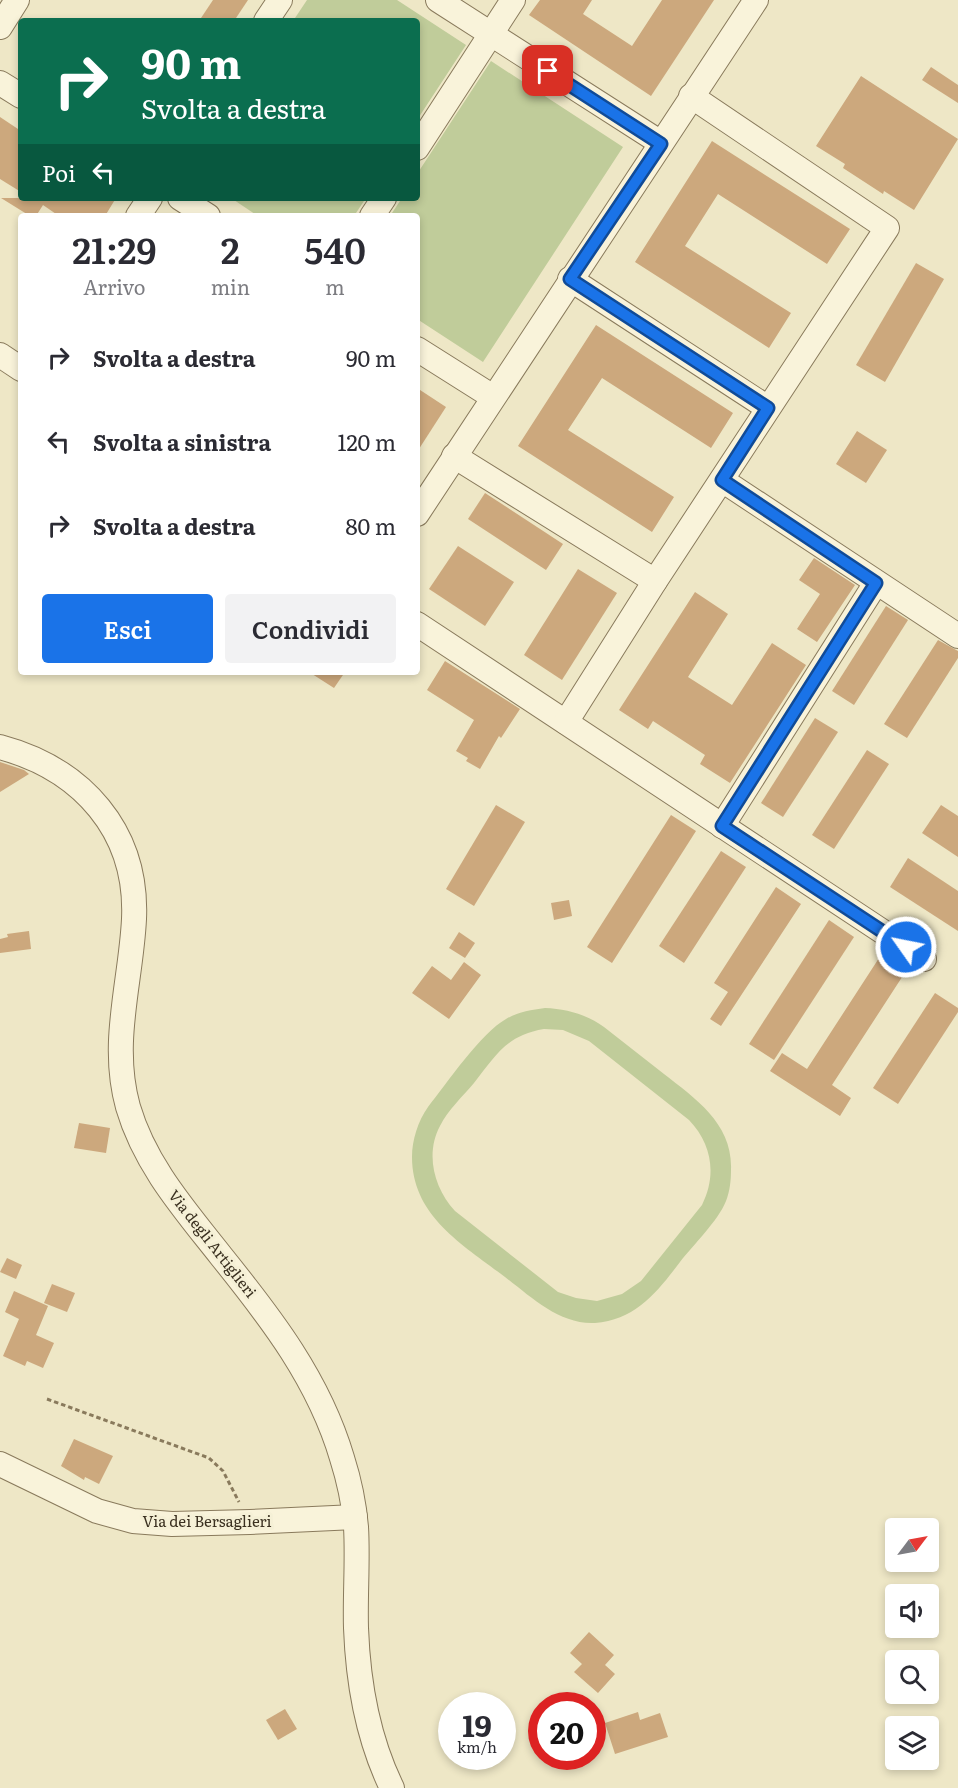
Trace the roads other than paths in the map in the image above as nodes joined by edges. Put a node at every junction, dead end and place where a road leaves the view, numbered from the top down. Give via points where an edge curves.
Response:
1 (17, 0) edge
2 (280, 0) edge
3 (438, 0) edge
4 (513, 0) edge
5 (756, 0) edge
6 (268, 18) edge
7 (0, 27) edge
8 (492, 35) junction
9 (0, 83) edge
10 (18, 94) edge
11 (691, 96) junction
12 (420, 143) edge
13 (661, 144) junction
14 (185, 201) edge
15 (203, 213) edge
16 (570, 279) junction
17 (420, 351) edge
18 (0, 355) edge
19 (18, 367) edge
20 (493, 397) junction
21 (768, 408) junction
22 (454, 456) junction
23 (722, 480) junction
24 (420, 508) edge
25 (655, 581) junction
26 (876, 583) junction
27 (420, 626) edge
28 (958, 636) edge
29 (566, 722) junction
30 (0, 747) edge
31 (722, 826) junction
32 (924, 959) dead end
33 (0, 1464) edge
34 (355, 1517) junction
35 (393, 1788) edge

1 - 7 street
2 - 6 street
3 - 8 street
4 - 8 street
5 - 11 street
8 - 12 street
8 - 13 street
9 - 10 street
11 - 13 street
11 - 21 street via 887,228
13 - 16 street
14 - 15 street
16 - 20 street
16 - 21 street
17 - 20 street
18 - 19 street
20 - 22 street
21 - 23 street
22 - 24 street
22 - 25 street
23 - 25 street
23 - 26 street
25 - 29 street
26 - 28 street
26 - 31 street
27 - 29 street
29 - 31 street
30 - 34 street, Via degli Artiglieri via 66,776 97,805 117,837 129,870 134,906 120,1045 131,1114 165,1184 252,1294 309,1378 341,1455
31 - 32 street
33 - 34 street, Via dei Bersaglieri via 124,1520 172,1524
34 - 35 street, Via degli Artiglieri via 356,1629 362,1682 374,1743

